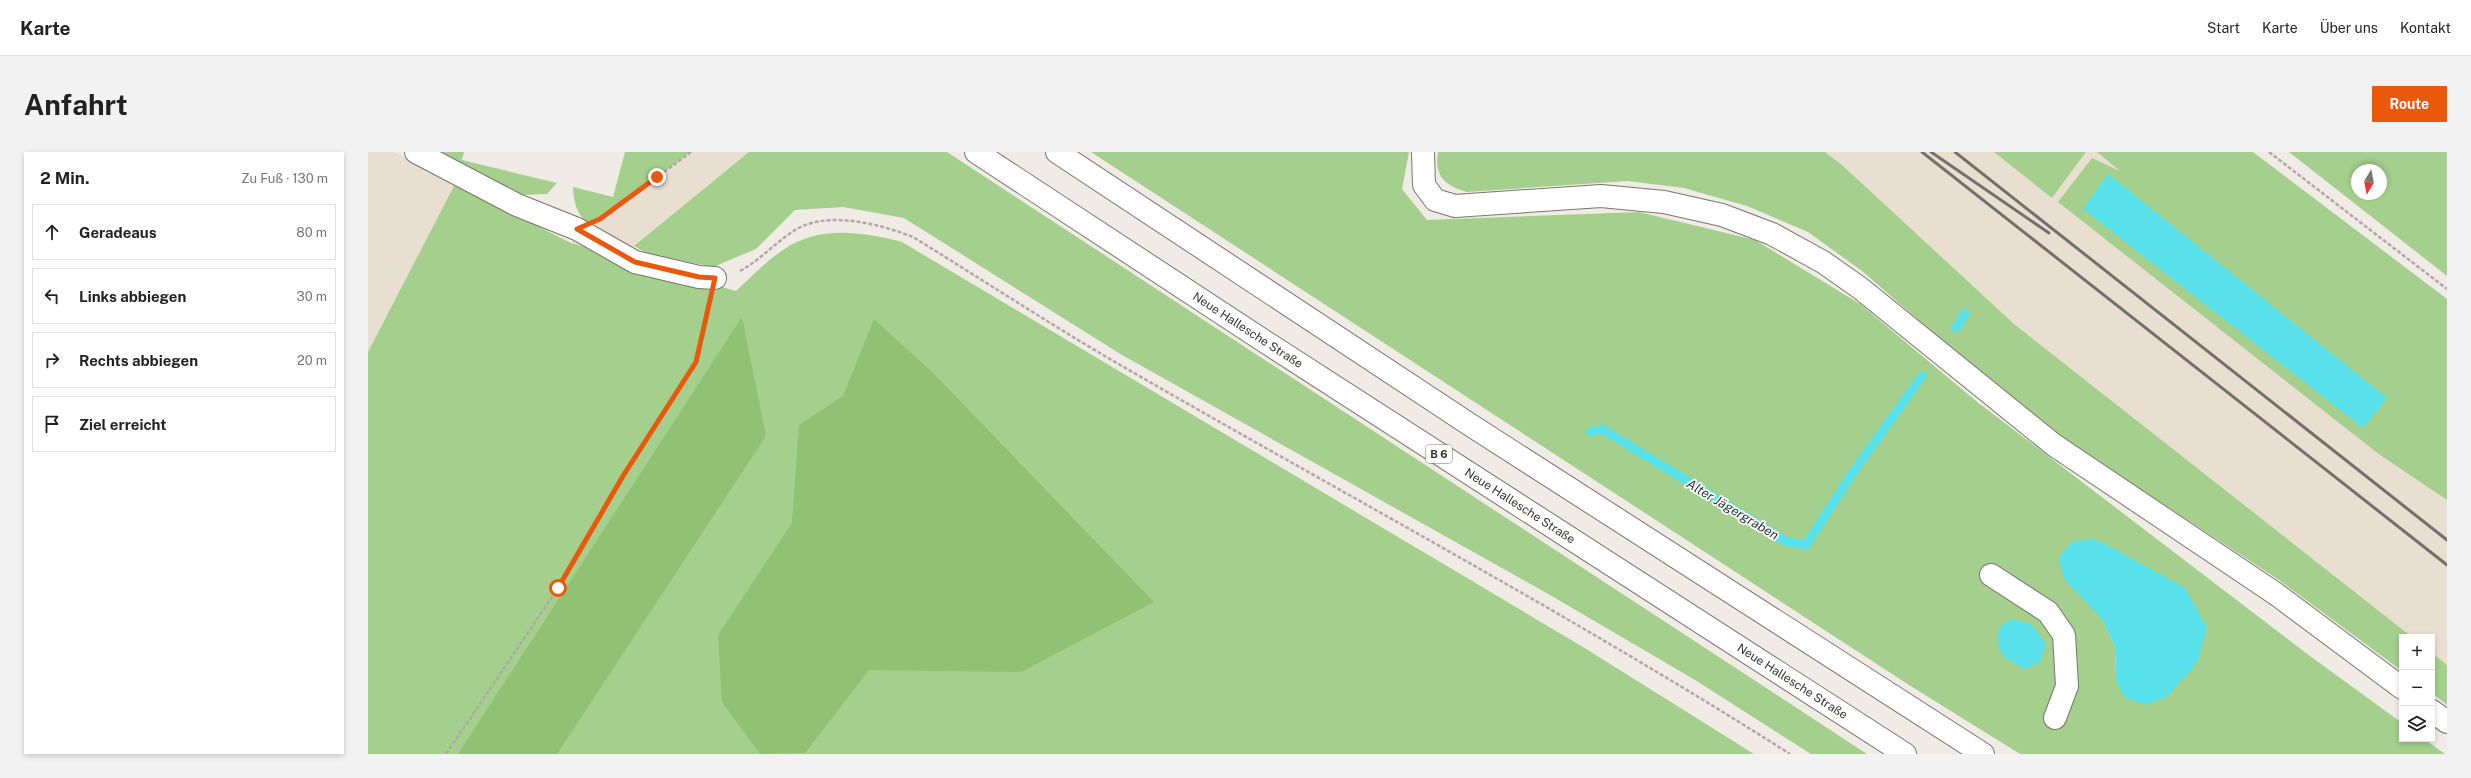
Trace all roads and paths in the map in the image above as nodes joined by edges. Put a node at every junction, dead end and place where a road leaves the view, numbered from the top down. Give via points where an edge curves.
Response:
1 (416, 152) edge
2 (690, 152) edge
3 (976, 152) edge
4 (1057, 152) edge
5 (1422, 152) edge
6 (2269, 152) edge
7 (577, 229) junction
8 (715, 278) junction
9 (2447, 289) edge
10 (1990, 575) dead end
11 (2399, 686) edge
12 (2435, 713) edge
13 (2056, 718) dead end
14 (2447, 722) edge
15 (446, 754) edge
16 (1790, 754) edge
17 (1904, 754) edge
18 (1983, 754) edge

1 - 7 main road via 517,205
2 - 7 path via 600,219
3 - 17 main road, Neue Hallesche Straße / B 6
4 - 18 main road via 1472,426
5 - 11 main road via 1424,186 1435,200 1455,206 1602,196 1664,202 1736,220 1772,234 1823,262 1860,288 2054,445 2276,594
6 - 9 path
7 - 8 main road via 635,262 699,277
8 - 15 path via 696,362 623,476 567,575
8 - 16 path via 736,274 793,231 811,223 856,221 890,227 914,237 1119,364 1526,596
10 - 13 main road via 2048,612 2064,635 2067,686
12 - 14 main road

